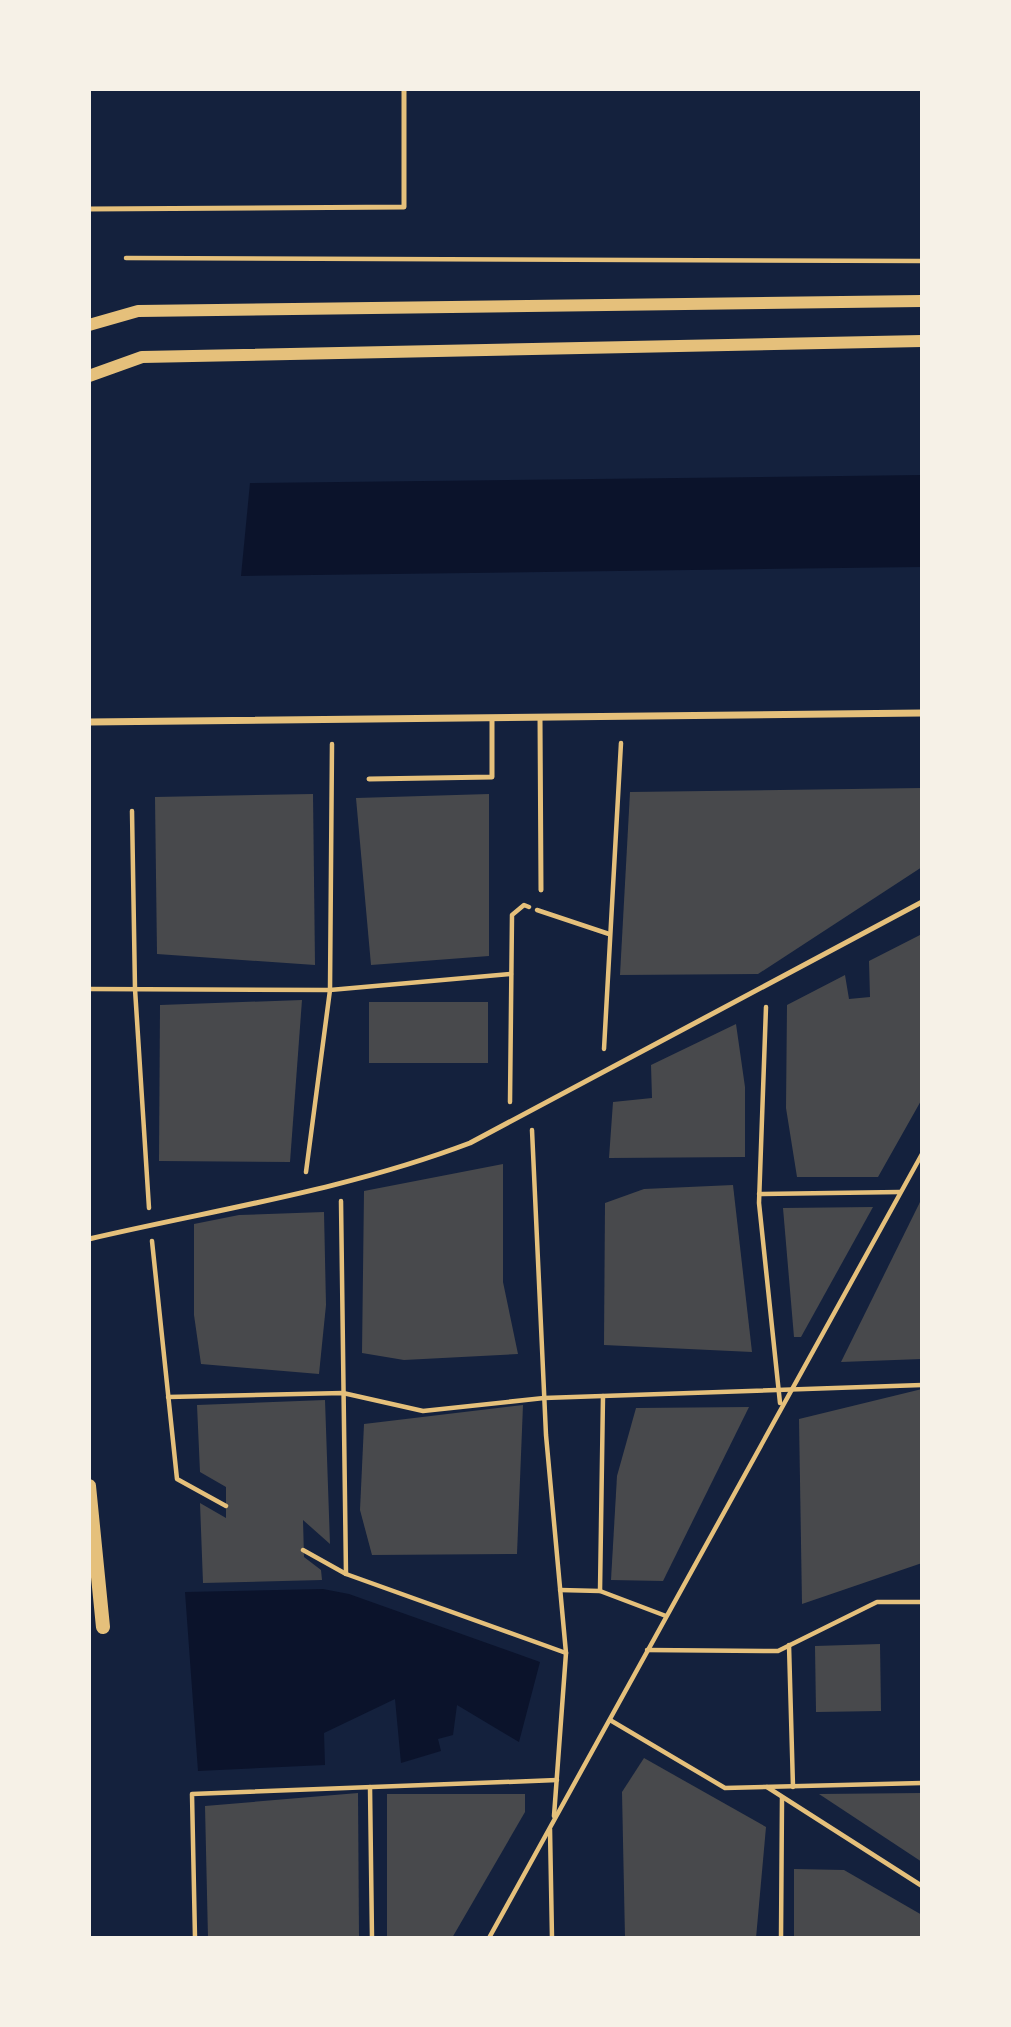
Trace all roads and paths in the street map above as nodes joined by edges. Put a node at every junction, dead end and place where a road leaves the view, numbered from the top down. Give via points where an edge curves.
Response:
1 (404, 89) edge
2 (89, 209) edge
3 (126, 258) dead end
4 (922, 261) edge
5 (922, 301) edge
6 (89, 325) edge
7 (922, 341) edge
8 (89, 376) edge
9 (922, 713) edge
10 (541, 717) junction
11 (492, 718) junction
12 (89, 722) edge
13 (621, 743) dead end
14 (332, 744) dead end
15 (369, 779) dead end
16 (132, 811) dead end
17 (541, 890) dead end
18 (922, 902) edge
19 (610, 934) junction
20 (511, 974) junction
21 (766, 985) junction
22 (89, 989) edge
23 (135, 989) junction
24 (330, 990) junction
25 (603, 1073) junction
26 (531, 1112) junction
27 (510, 1124) junction
28 (922, 1154) edge
29 (341, 1186) junction
30 (901, 1192) junction
31 (303, 1194) junction
32 (759, 1194) junction
33 (150, 1226) junction
34 (89, 1238) edge
35 (922, 1385) edge
36 (790, 1389) junction
37 (779, 1390) junction
38 (343, 1393) junction
39 (603, 1396) junction
40 (168, 1397) junction
41 (544, 1398) junction
42 (781, 1406) junction
43 (89, 1486) edge
44 (226, 1506) dead end
45 (303, 1550) dead end
46 (346, 1574) junction
47 (560, 1590) junction
48 (600, 1591) junction
49 (922, 1602) edge
50 (666, 1616) junction
51 (103, 1627) dead end
52 (789, 1645) junction
53 (647, 1650) junction
54 (566, 1653) junction
55 (610, 1720) junction
56 (557, 1780) junction
57 (922, 1783) edge
58 (370, 1787) junction
59 (766, 1787) junction
60 (793, 1787) junction
61 (782, 1797) junction
62 (554, 1821) junction
63 (550, 1828) junction
64 (922, 1886) edge
65 (195, 1938) edge
66 (372, 1938) edge
67 (489, 1938) edge
68 (552, 1938) edge
69 (781, 1938) edge

1 - 2 lane via 404,207
3 - 4 path
5 - 6 street via 138,311
7 - 8 street via 142,357
9 - 10 street
10 - 11 street
10 - 17 lane
11 - 12 street
11 - 15 lane via 492,778
13 - 19 path
14 - 24 path
16 - 23 path
18 - 21 lane
19 - 20 path via 524,905 512,915
19 - 25 path
20 - 24 path
20 - 27 path
21 - 25 lane
21 - 32 path
22 - 23 path
23 - 24 path
23 - 33 path
24 - 31 path
25 - 26 lane
26 - 27 lane
26 - 41 path
27 - 29 lane via 406,1168
28 - 30 path
29 - 31 lane
29 - 38 path
30 - 32 path
30 - 36 path
31 - 33 lane
32 - 37 path
33 - 34 lane
33 - 40 path
35 - 36 path
36 - 37 path
36 - 42 path
37 - 39 path
37 - 42 path
38 - 40 path
38 - 41 path via 423,1411
38 - 46 path
39 - 41 path
39 - 48 path
40 - 44 path via 177,1479
41 - 47 path
42 - 50 path
43 - 51 main road
45 - 46 path
46 - 54 path
47 - 48 path
47 - 54 path
48 - 50 path
49 - 52 path via 877,1602
50 - 53 path
52 - 53 path via 778,1651
52 - 60 path
53 - 55 path
54 - 56 path
55 - 59 path via 725,1788
55 - 62 path
56 - 58 path
56 - 62 path
57 - 60 path
58 - 65 path via 192,1794
58 - 66 path
59 - 60 path
59 - 61 path
61 - 64 path
61 - 69 path
62 - 63 path
63 - 67 path
63 - 68 path

